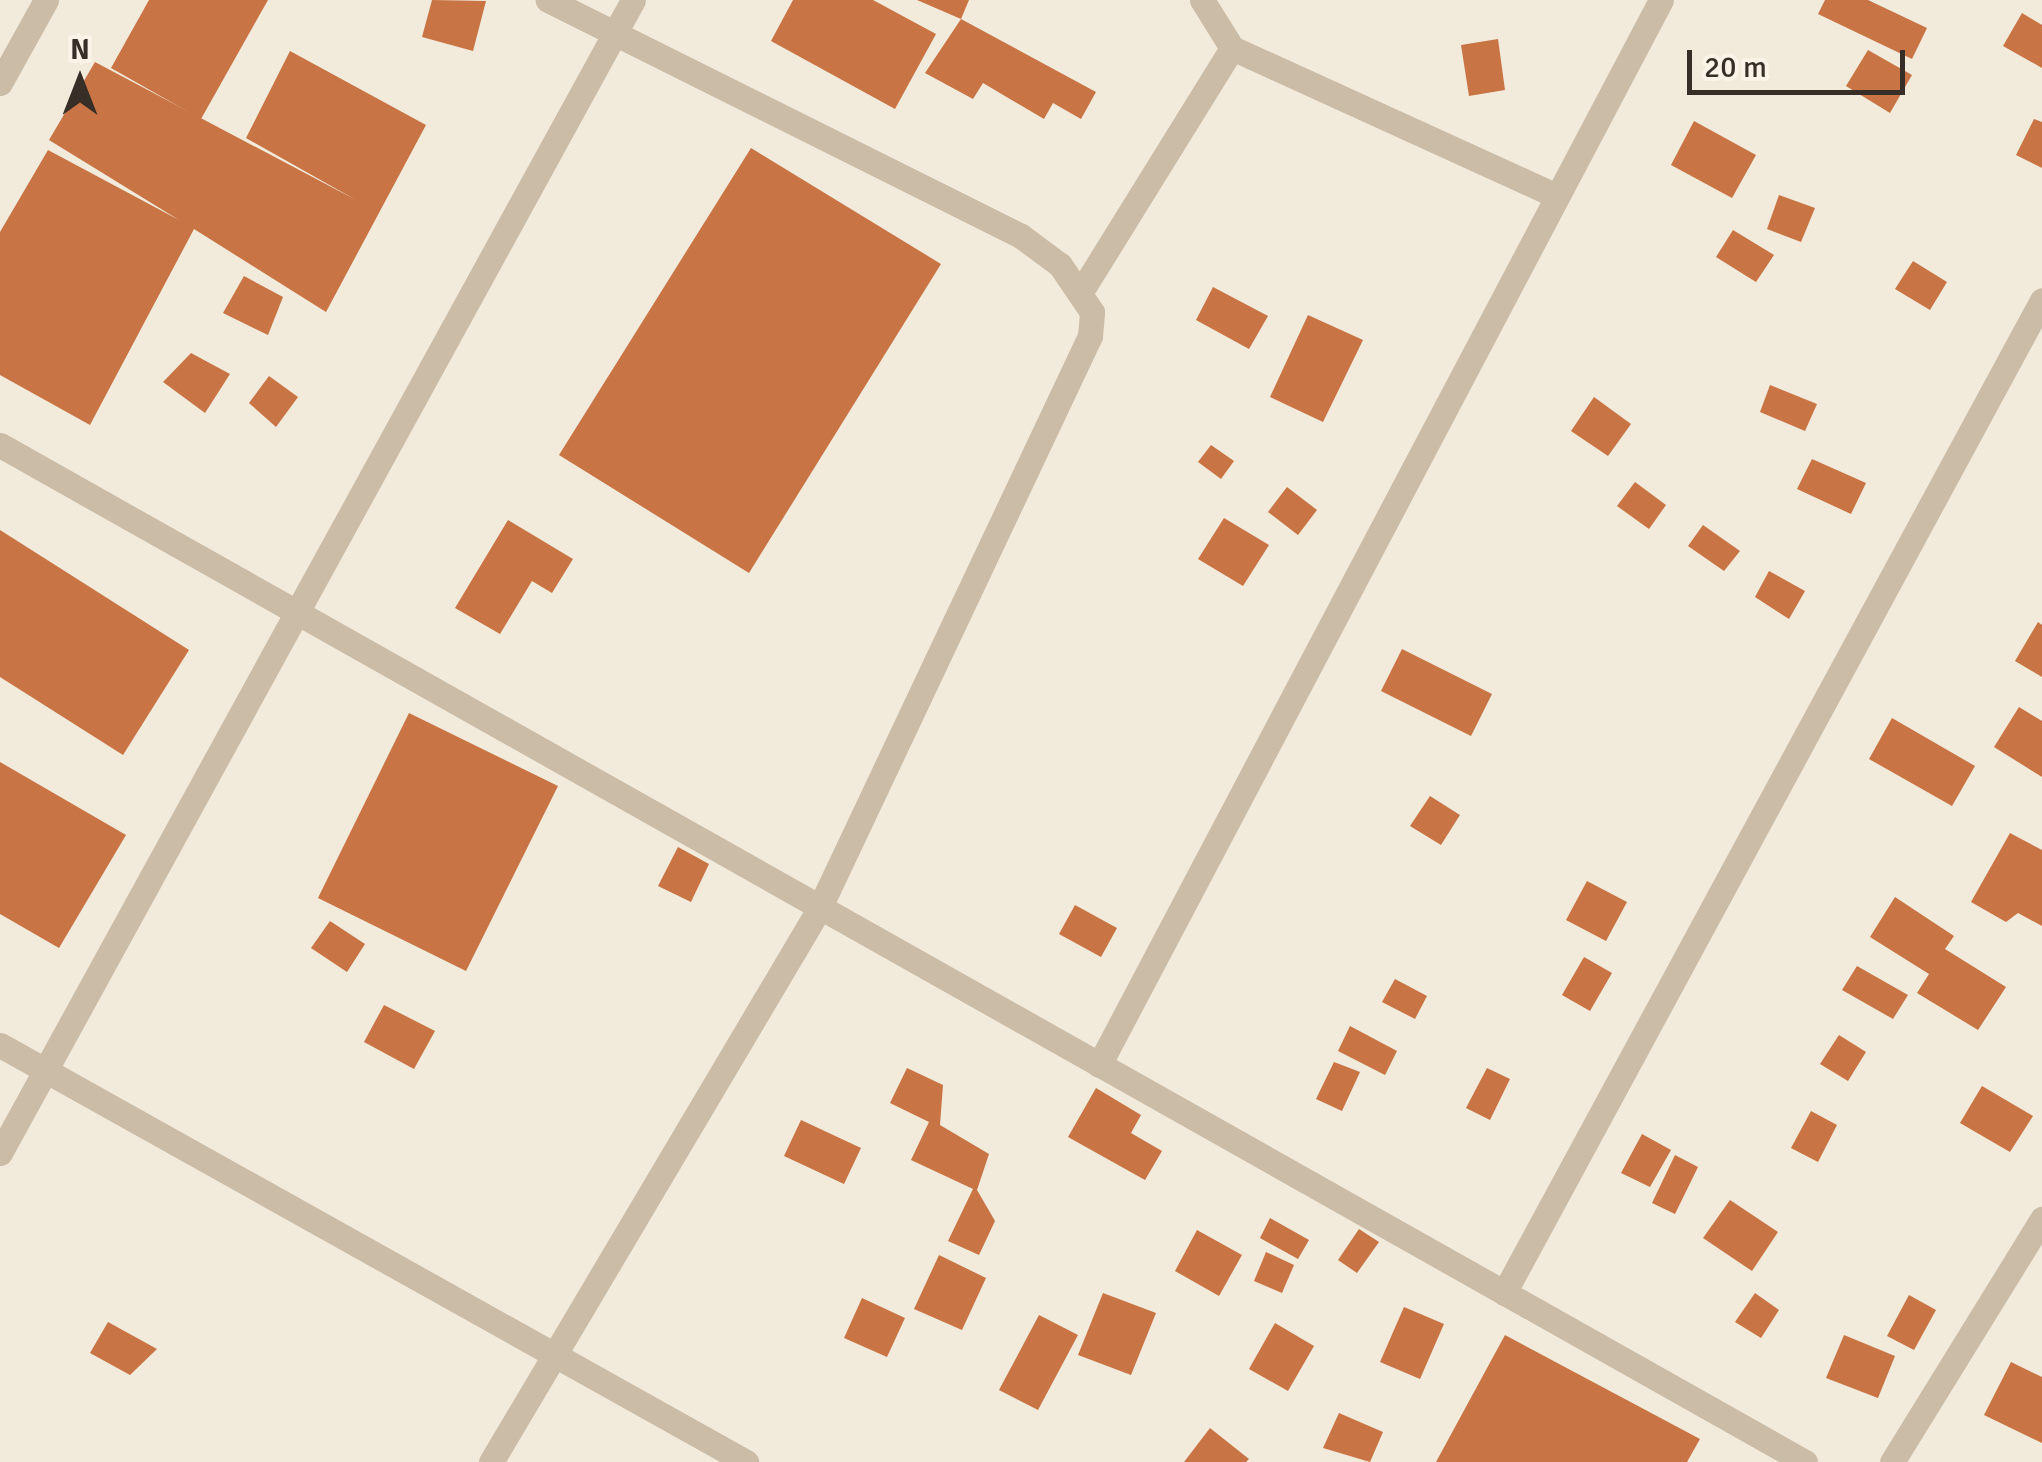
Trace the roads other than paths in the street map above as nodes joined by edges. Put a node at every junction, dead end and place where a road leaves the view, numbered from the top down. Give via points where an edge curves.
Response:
1 (46, 0) edge
2 (548, 0) edge
3 (633, 0) edge
4 (1202, 0) edge
5 (1660, 0) edge
6 (612, 38) junction
7 (1232, 48) junction
8 (0, 83) edge
9 (1557, 196) junction
10 (1082, 290) junction
11 (2042, 300) edge
12 (0, 444) edge
13 (296, 616) junction
14 (820, 909) junction
15 (0, 1045) edge
16 (1098, 1065) junction
17 (47, 1072) junction
18 (0, 1153) edge
19 (2042, 1219) edge
20 (1504, 1293) junction
21 (556, 1354) junction
22 (492, 1462) edge
23 (746, 1462) edge
24 (1805, 1462) edge
25 (1892, 1462) edge

1 - 8 street
2 - 6 street
3 - 6 street
4 - 7 street
5 - 9 street
6 - 10 street via 1021,236
6 - 13 street
7 - 9 street
7 - 10 street
9 - 16 street
10 - 14 street via 1090,336
11 - 20 street
12 - 13 street
13 - 14 street
13 - 17 street
14 - 16 street
14 - 21 street
15 - 17 street
16 - 20 street
17 - 18 street
17 - 21 street
19 - 25 street
20 - 24 street
21 - 22 street
21 - 23 street

